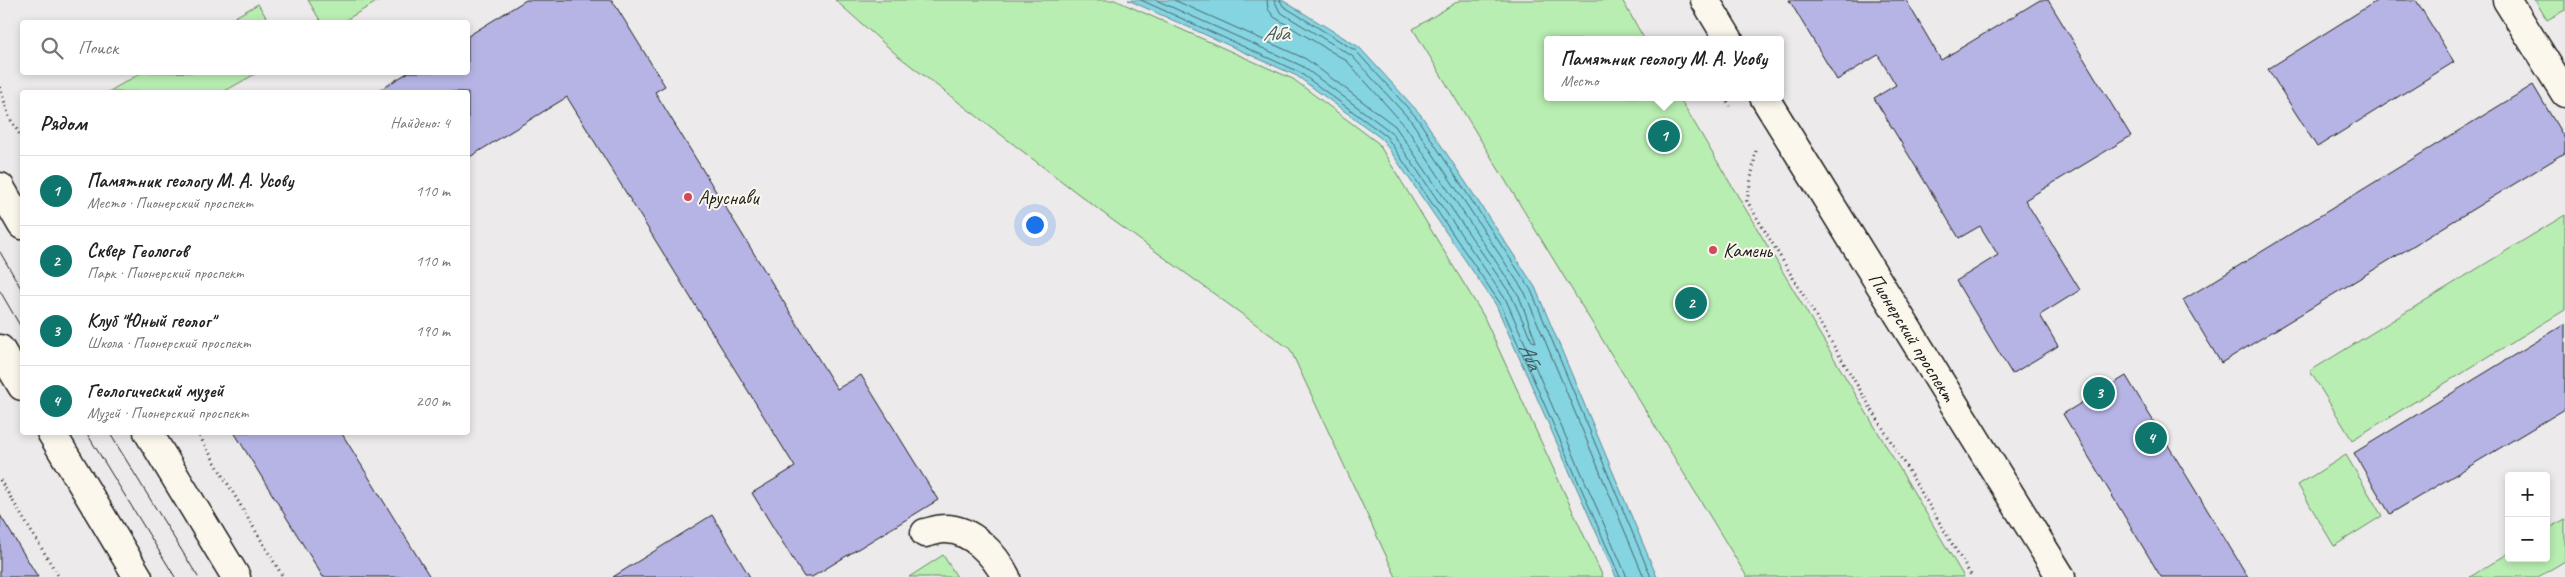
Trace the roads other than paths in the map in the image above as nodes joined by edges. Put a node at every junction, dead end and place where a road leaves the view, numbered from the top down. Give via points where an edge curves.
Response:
1 (1705, 0) edge
2 (2507, 0) edge
3 (1727, 36) edge
4 (2565, 93) edge
5 (1766, 101) edge
6 (0, 187) edge
7 (20, 222) edge
8 (0, 349) edge
9 (20, 383) edge
10 (52, 435) edge
11 (150, 435) edge
12 (924, 533) dead end
13 (138, 577) edge
14 (236, 577) edge
15 (1006, 577) edge
16 (2061, 577) edge

1 - 3 street
2 - 4 street
5 - 16 street, Пионерский проспект
6 - 7 street
8 - 9 street
10 - 13 street
11 - 14 street
12 - 15 street via 944,529 959,532 983,546

